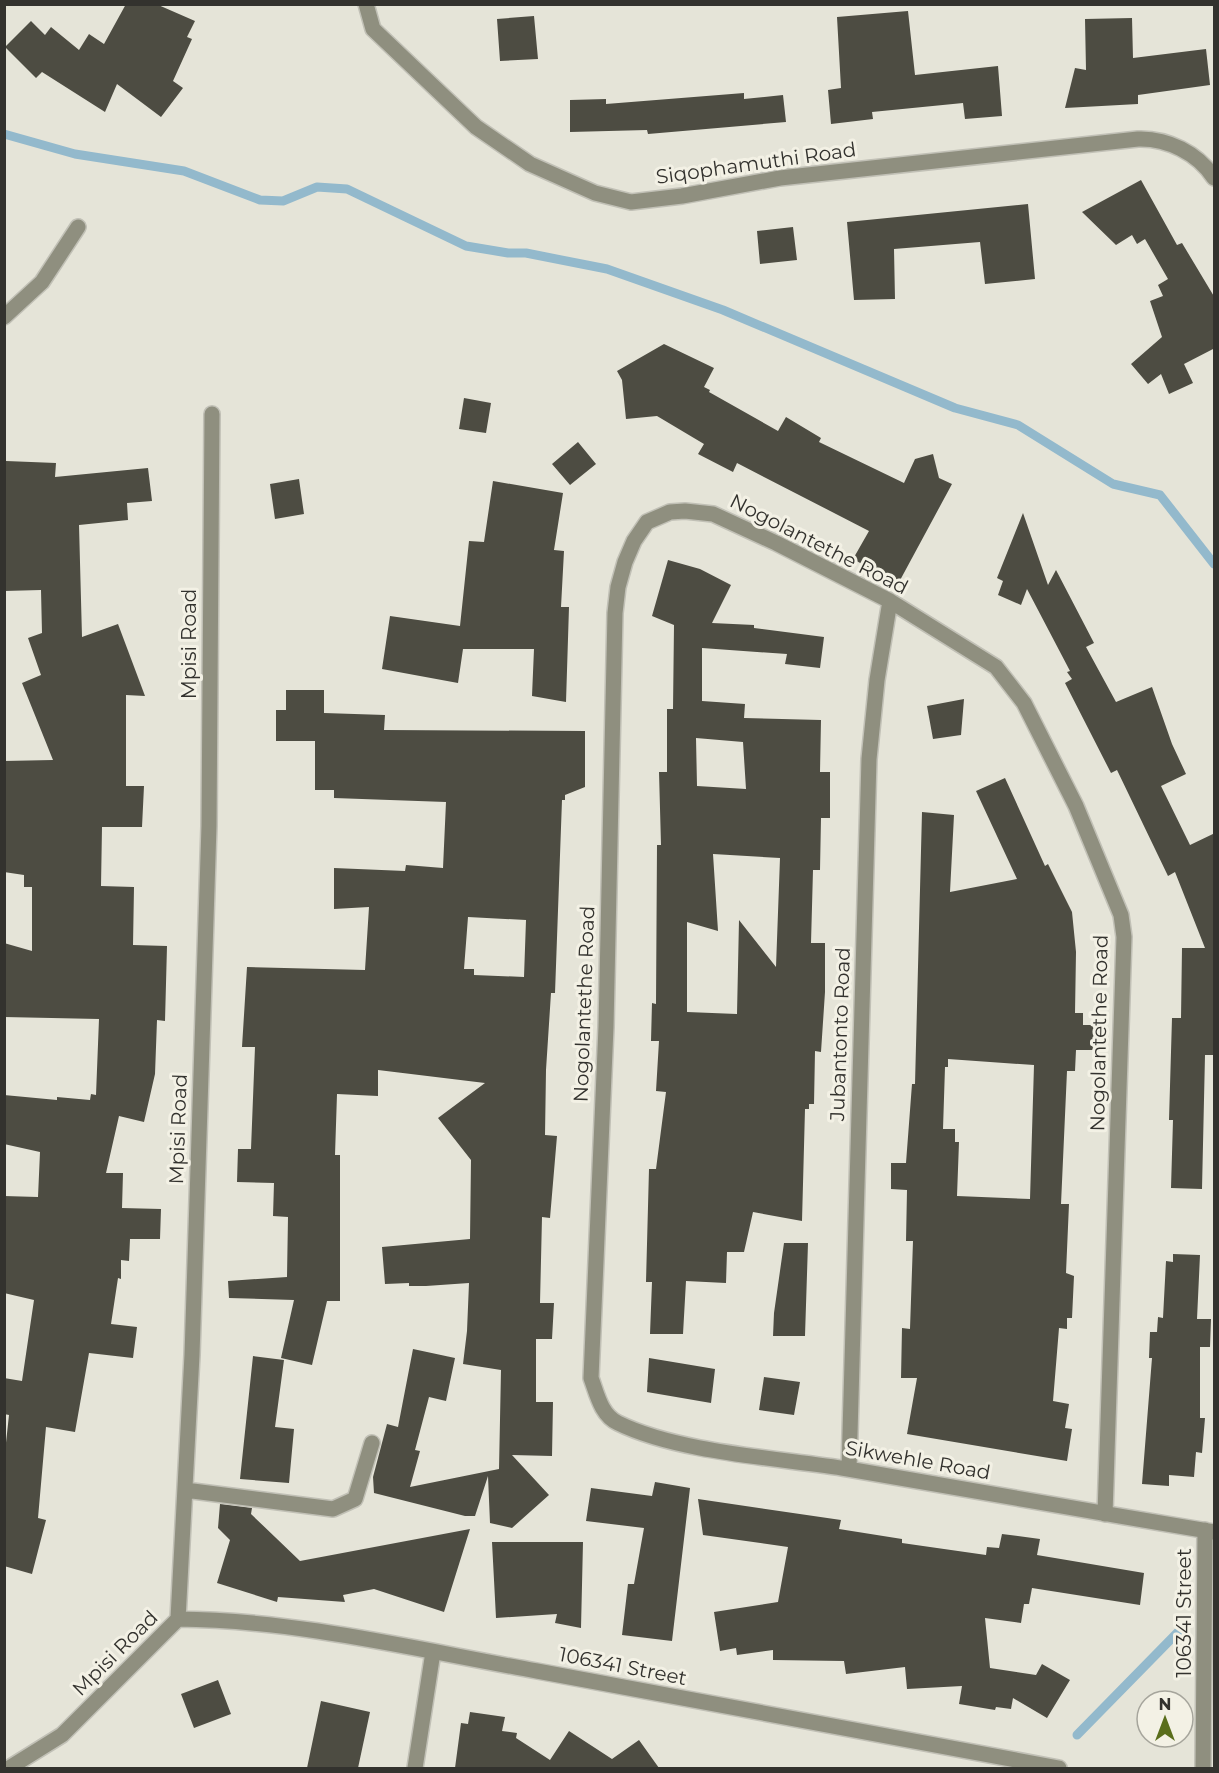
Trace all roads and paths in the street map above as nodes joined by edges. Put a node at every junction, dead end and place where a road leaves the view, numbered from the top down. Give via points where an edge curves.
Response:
1 (366, 4) edge
2 (1215, 178) edge
3 (78, 227) dead end
4 (4, 317) edge
5 (212, 414) dead end
6 (890, 601) junction
7 (617, 1423) joint
8 (372, 1443) dead end
9 (849, 1469) junction
10 (184, 1490) junction
11 (1105, 1514) junction
12 (1210, 1531) edge
13 (178, 1619) junction
14 (433, 1652) junction
15 (9, 1768) edge
16 (415, 1768) edge
17 (1059, 1768) edge
18 (1203, 1768) edge

1 - 2 street, Siqophamuthi Road via 373,29 476,127 530,164 595,193 631,202 780,178 1138,139 1156,139 1182,148
3 - 4 street via 42,282
5 - 10 street, Mpisi Road via 209,826
6 - 7 street, Nogolantethe Road via 713,514 670,512 647,522 625,562 615,613 606,1027 591,1378 600,1403
6 - 9 street, Jubantonto Road via 869,759
6 - 11 street, Nogolantethe Road via 996,667 1014,686 1076,806 1121,915 1124,970
7 - 9 street, Sikwehle Road via 680,1444
8 - 10 street via 355,1499 333,1509
9 - 11 street, Sikwehle Road
10 - 13 street, Mpisi Road
11 - 12 street, Sikwehle Road
12 - 18 street, 106341 Street
13 - 14 street, 106341 Street via 268,1624
13 - 15 street, Mpisi Road via 62,1735
14 - 16 street
14 - 17 street, 106341 Street

